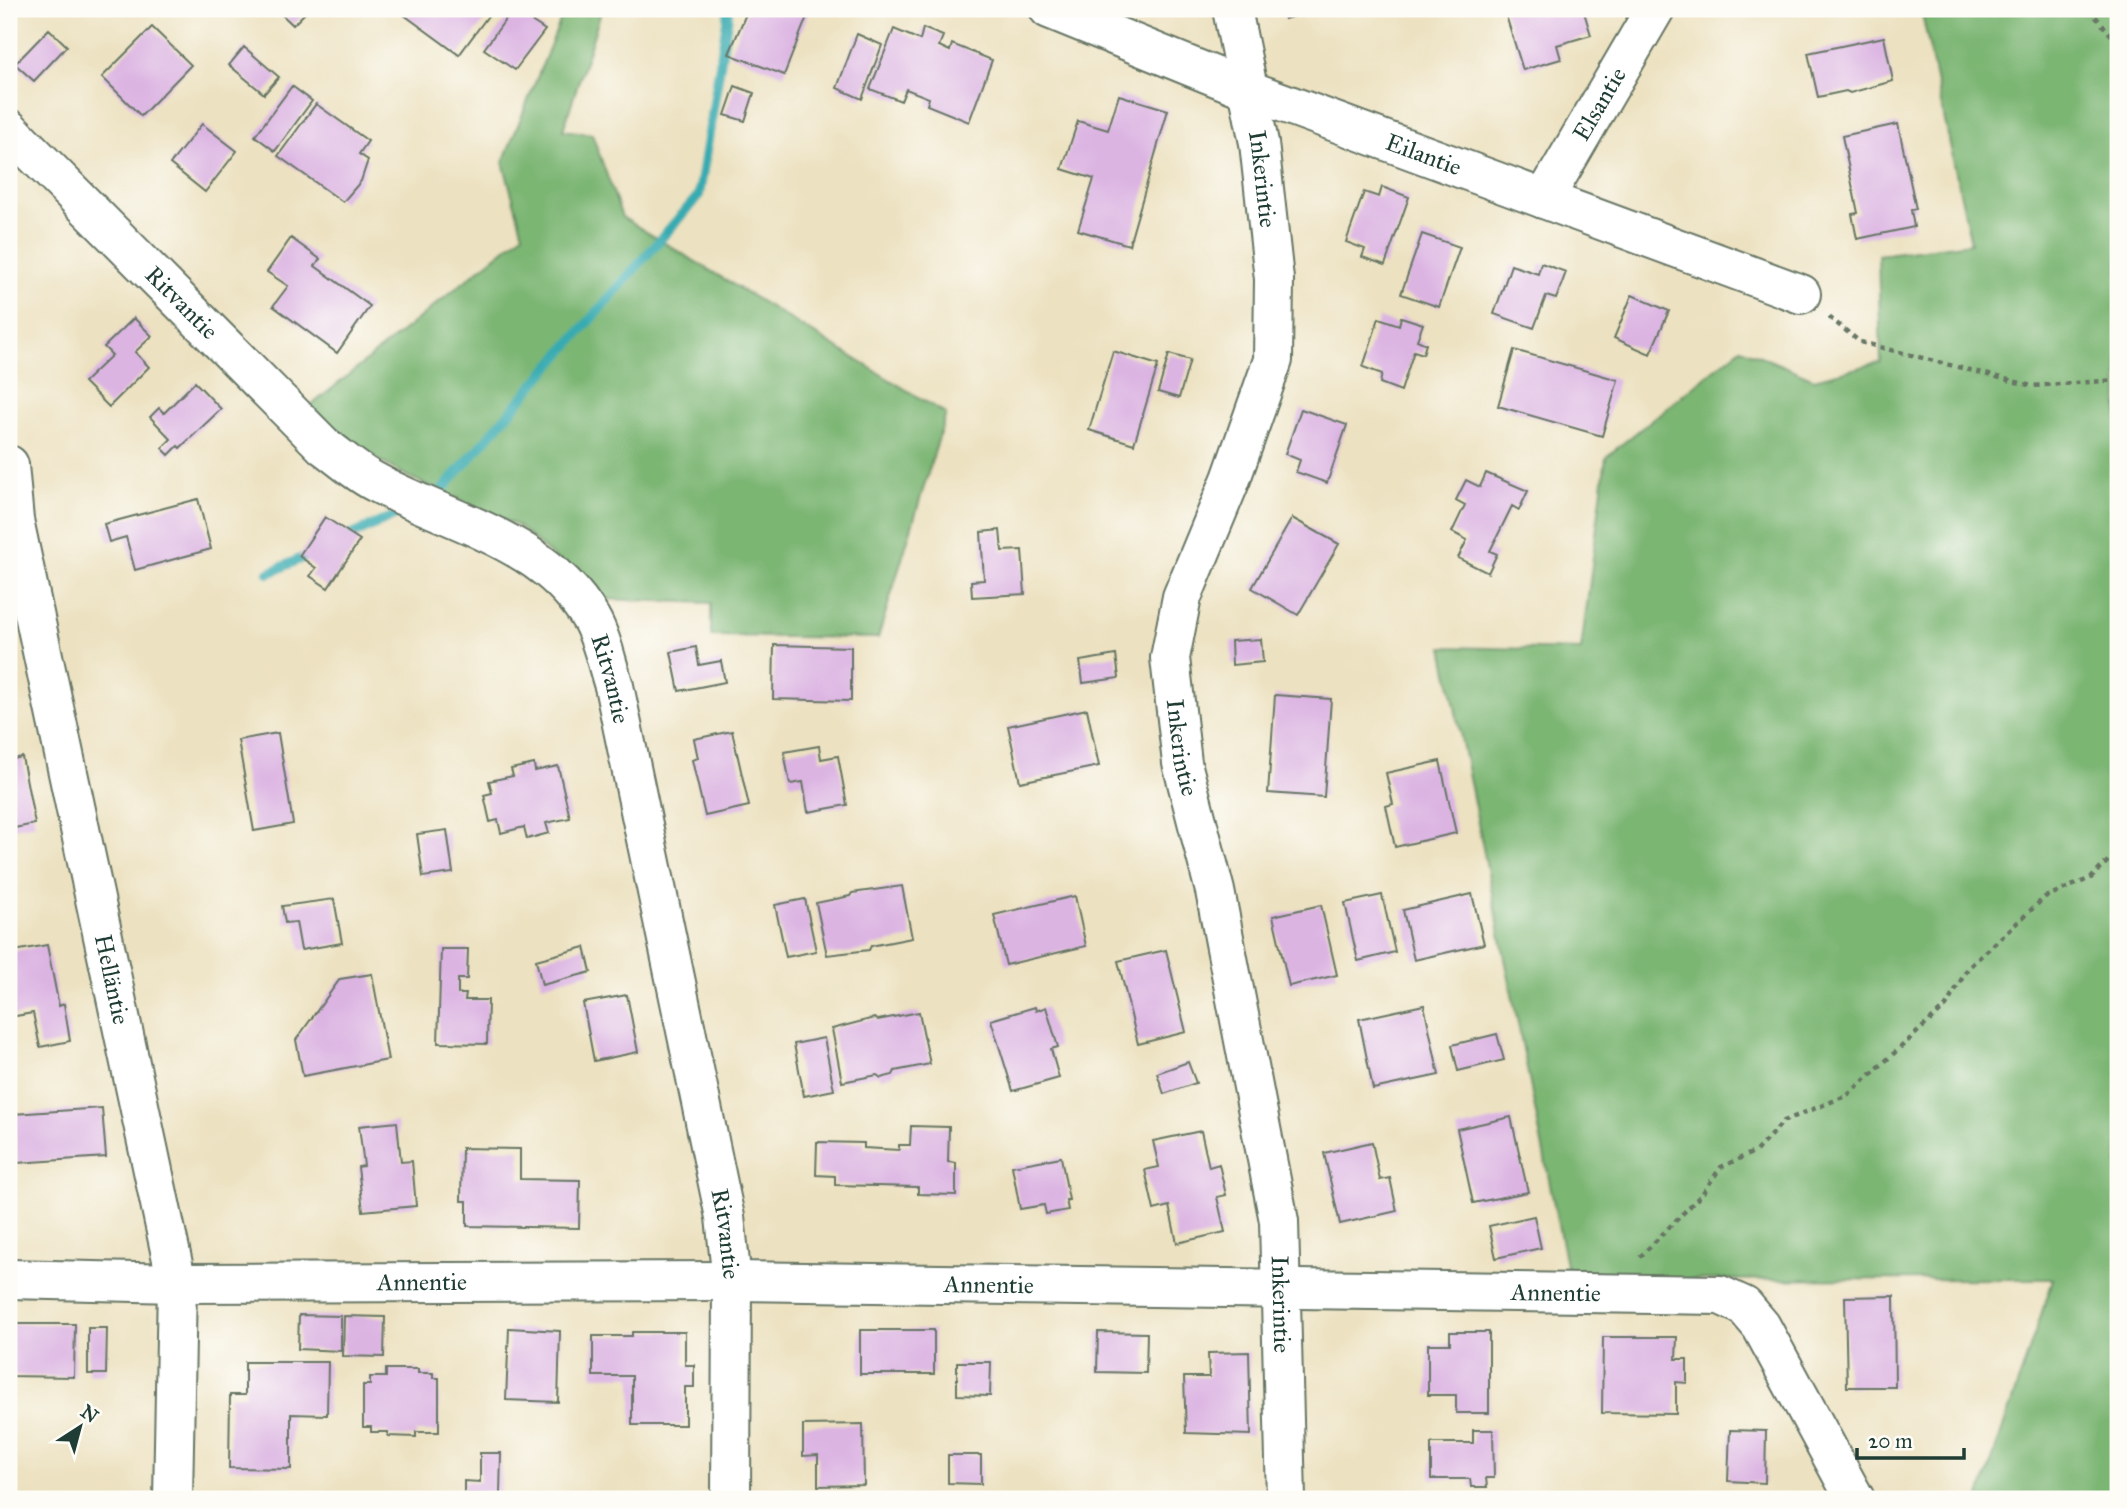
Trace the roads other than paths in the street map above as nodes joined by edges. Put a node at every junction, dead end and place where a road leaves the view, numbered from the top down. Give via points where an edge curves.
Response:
1 (1049, 9) edge
2 (1232, 9) edge
3 (1655, 9) edge
4 (1246, 89) junction
5 (9, 129) edge
6 (1544, 199) junction
7 (1801, 294) road end
8 (9, 465) edge
9 (9, 1279) edge
10 (733, 1281) junction
11 (177, 1283) junction
12 (1282, 1287) junction
13 (173, 1499) edge
14 (731, 1499) edge
15 (1286, 1499) edge
16 (1855, 1499) edge

1 - 4 street, Eilantie
2 - 4 street, Inkerintie
3 - 6 street, Elsantie
4 - 6 street, Eilantie
4 - 12 street, Inkerintie via 1259,143 1274,279 1273,360 1182,597 1170,658 1182,763 1215,891 1279,1221
5 - 10 street, Ritvantie via 324,446 374,482 500,536 564,585 592,620 614,686 725,1217
6 - 7 street, Eilantie
8 - 11 street, Helläntie via 17,534
9 - 11 street, Annentie
10 - 11 street, Annentie
10 - 12 street, Annentie
10 - 14 street, Ritvantie
11 - 13 street, Helläntie
12 - 15 street, Inkerintie
12 - 16 street, Annentie via 1720,1295 1744,1306 1761,1326

